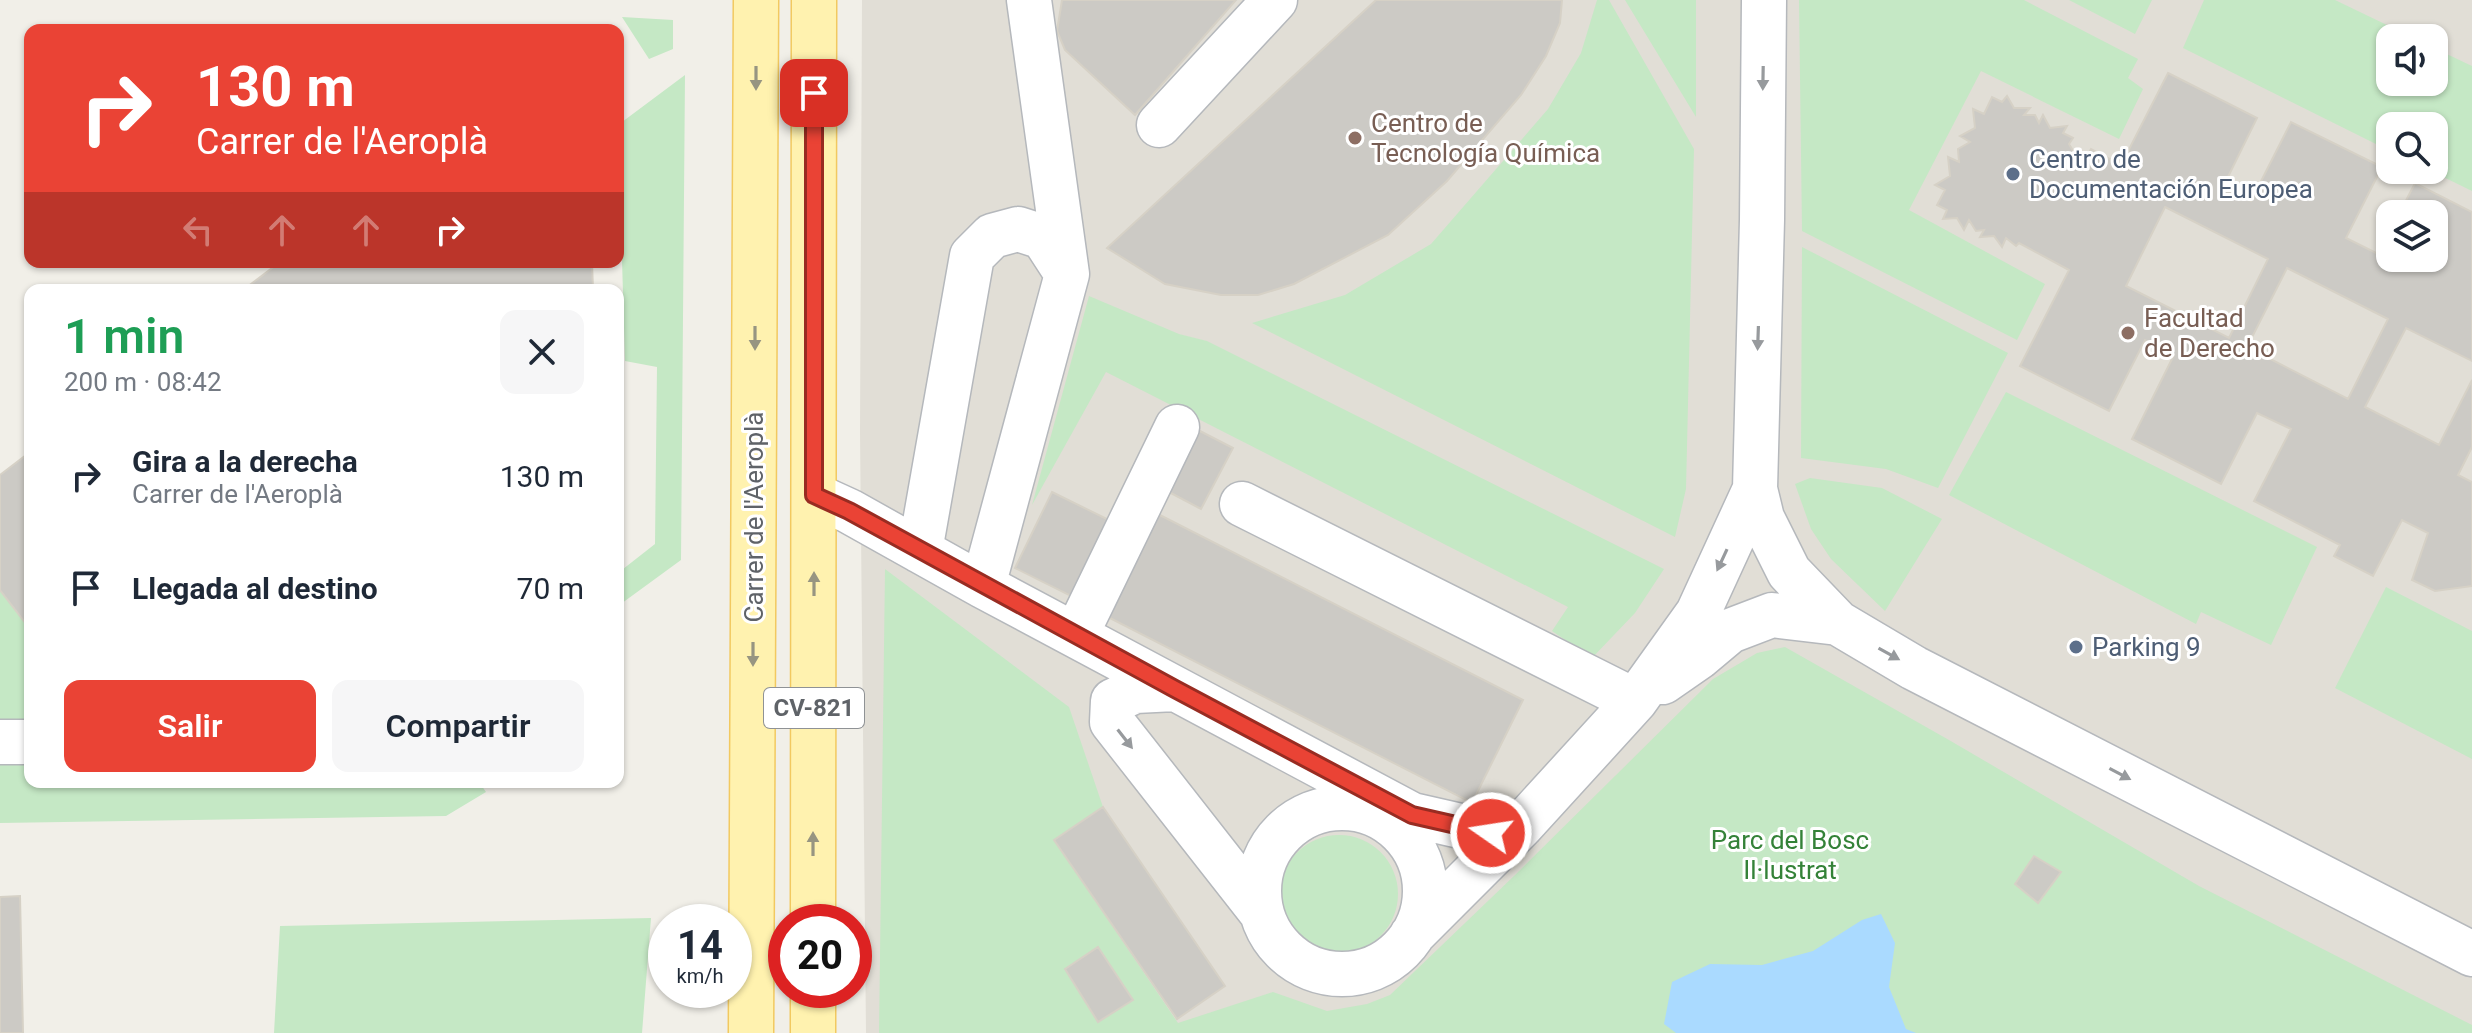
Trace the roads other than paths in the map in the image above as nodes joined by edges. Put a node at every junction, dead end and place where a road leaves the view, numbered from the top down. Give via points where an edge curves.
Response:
1 (756, 0) edge
2 (814, 0) edge
3 (1029, 0) edge
4 (1275, 0) edge
5 (1764, 0) edge
6 (1159, 125) dead end
7 (1067, 274) junction
8 (1177, 427) dead end
9 (1755, 489) junction
10 (814, 495) junction
11 (1242, 504) dead end
12 (920, 551) junction
13 (983, 586) junction
14 (1838, 623) junction
15 (1076, 635) junction
16 (1175, 689) junction
17 (1635, 701) junction
18 (0, 742) edge
19 (24, 742) edge
20 (1521, 826) junction
21 (813, 904) edge
22 (1261, 912) junction
23 (1412, 935) junction
24 (2472, 954) edge
25 (813, 1008) edge
26 (751, 1033) edge
27 (813, 1033) edge

1 -> 26 main road, Carrer de l'Aeroplà / CV-821
2 - 10 main road, CV-821
3 - 7 street
4 - 6 street
5 -> 9 street
7 - 12 street via 1043,237 1018,229 992,236 972,256
7 - 13 street
8 - 15 street
9 - 14 street via 1762,518 1789,572
9 -> 17 street via 1698,613
10 - 12 street
21 -> 10 main road, CV-821
11 - 17 street
12 - 13 street
13 - 15 street
14 - 17 street via 1772,615 1730,631
14 -> 24 street via 1928,675
15 - 16 street
16 - 20 street via 1412,815 1491,833
16 -> 22 street via 1135,691 1113,701 1112,722
17 - 20 street
18 - 19 street
20 - 23 street
22 - 23 street via 1286,953 1311,969 1336,974 1364,972 1391,959
22 - 23 street via 1261,867 1275,839 1309,813 1341,806 1364,809 1391,821 1410,839 1422,862 1422,917
25 - 27 main road

